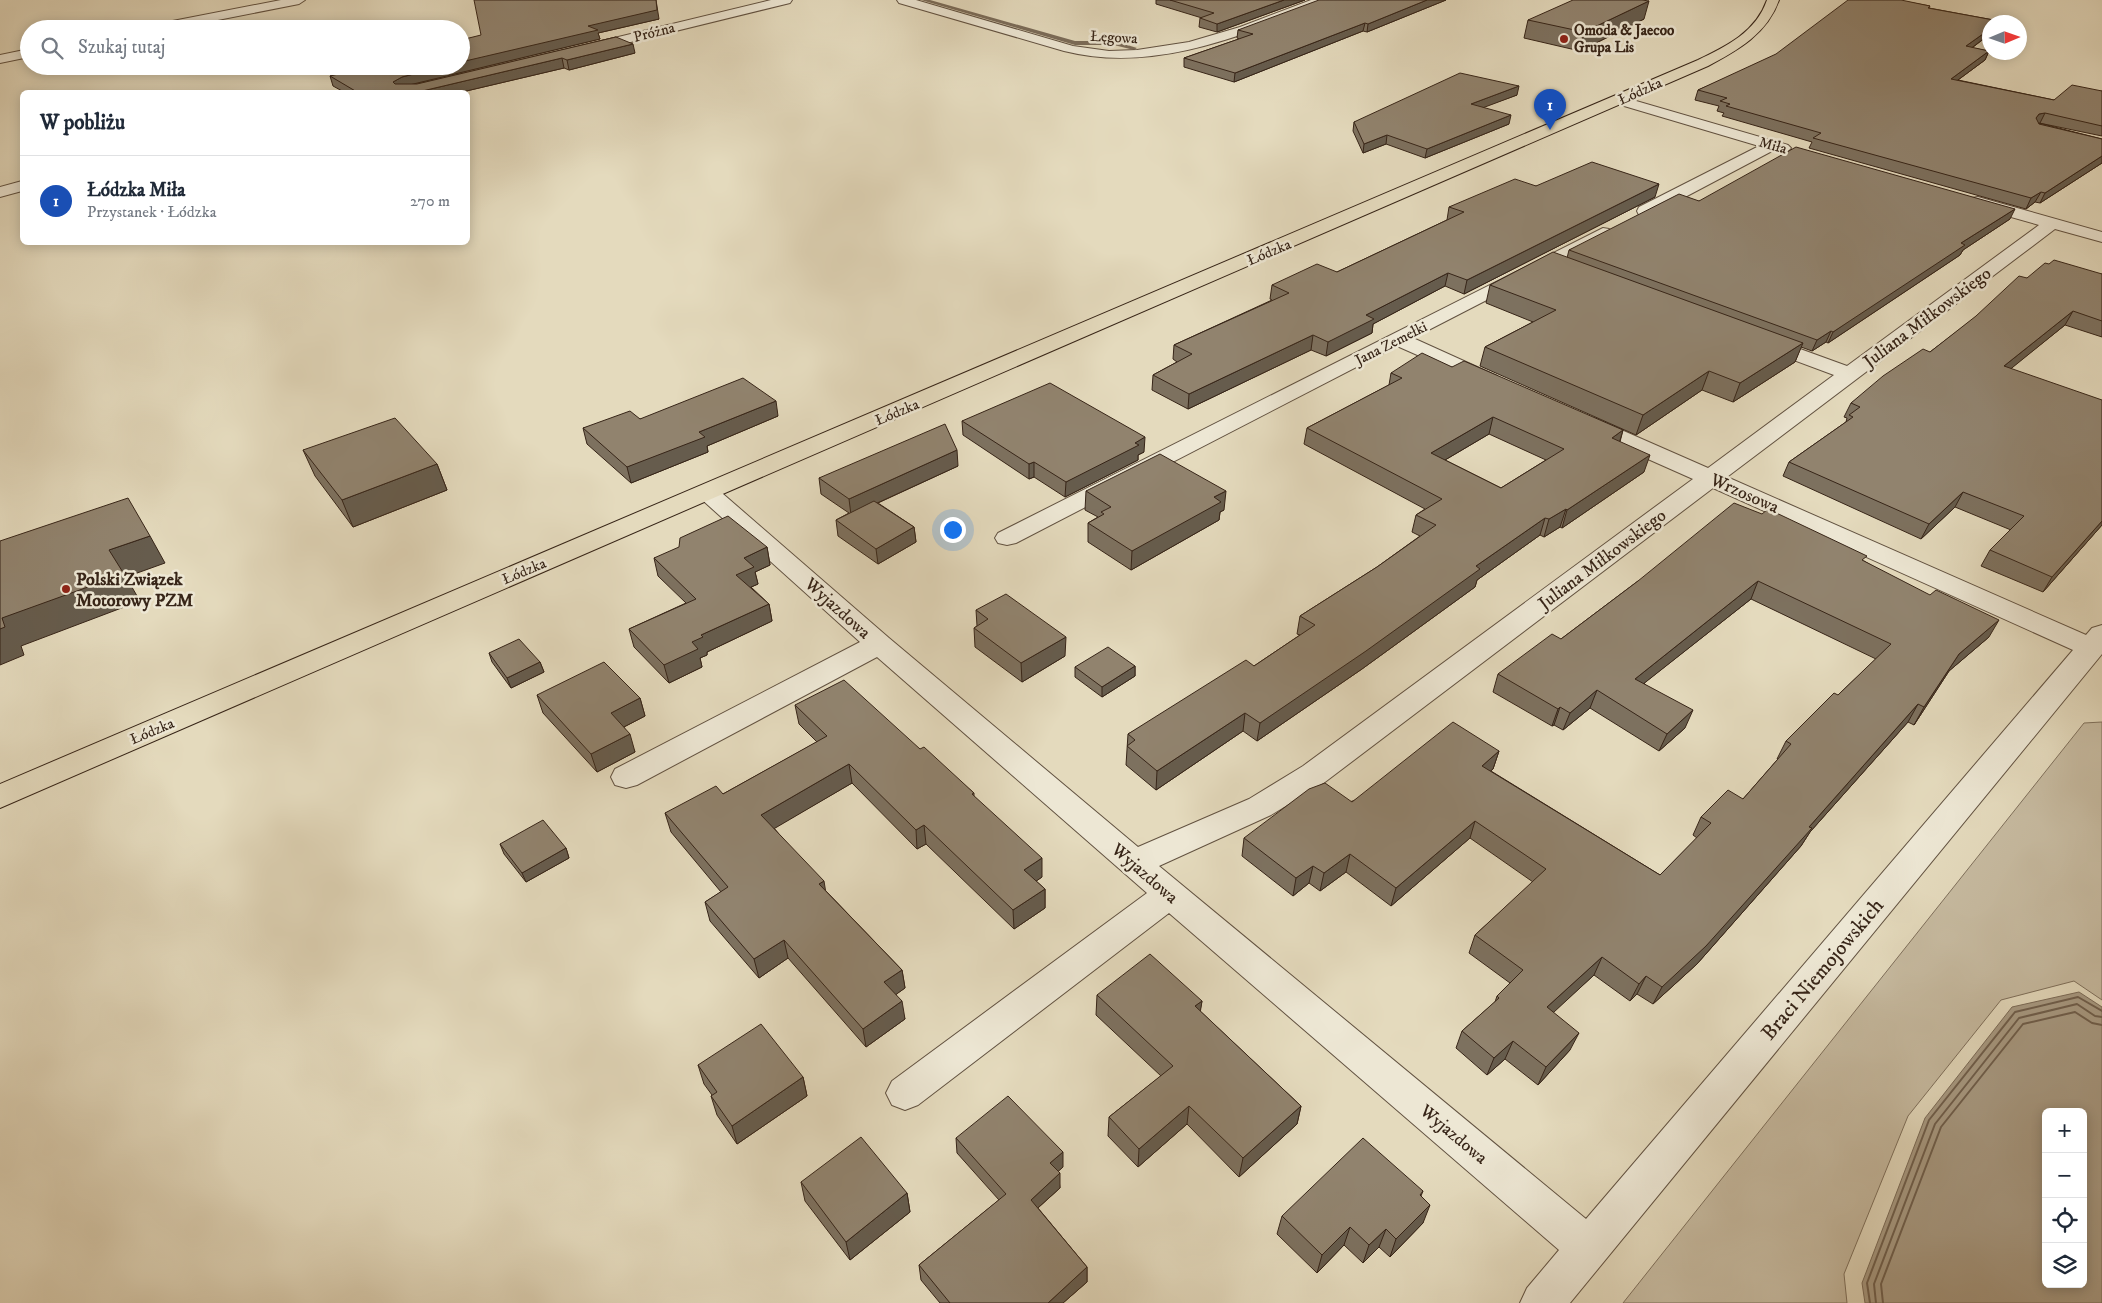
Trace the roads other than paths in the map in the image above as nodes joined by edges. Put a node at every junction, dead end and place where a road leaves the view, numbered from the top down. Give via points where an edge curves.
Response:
1 (299, 0) edge
2 (786, 0) edge
3 (903, 0) edge
4 (1322, 0) edge
5 (1773, 0) edge
6 (198, 20) edge
7 (573, 52) edge
8 (20, 55) edge
9 (0, 59) edge
10 (1619, 100) junction
11 (1773, 145) junction
12 (1802, 153) edge
13 (20, 187) edge
14 (0, 192) edge
15 (1965, 199) edge
16 (2052, 223) junction
17 (2102, 237) edge
18 (1750, 336) edge
19 (1398, 340) junction
20 (1850, 374) junction
21 (1514, 391) edge
22 (1568, 415) edge
23 (1711, 478) junction
24 (707, 492) junction
25 (1007, 538) dead end
26 (2097, 641) edge
27 (879, 644) junction
28 (626, 777) dead end
29 (0, 796) edge
30 (1134, 863) junction
31 (1170, 894) junction
32 (905, 1093) dead end
33 (1587, 1247) junction
34 (1542, 1303) edge

1 - 6 street
2 - 7 street, Próżna
3 - 4 street, Łęgowa via 1082,52 1125,55 1169,51 1206,42
5 - 10 main road, Łódzka via 1760,24 1734,46
8 - 9 street
10 - 11 street, Miła
10 - 24 main road, Łódzka
11 - 12 street, Miła
11 - 19 street, Jana Zemełki via 1622,224 1558,265
13 - 14 street
15 - 16 street
16 - 17 street
16 - 20 street, Juliana Miłkowskiego
18 - 20 street
19 - 21 street
19 - 25 street, Jana Zemełki
20 - 23 street, Juliana Miłkowskiego
22 - 23 street, Wrzosowa
23 - 26 street, Wrzosowa
23 - 30 street, Juliana Miłkowskiego via 1314,774 1260,807
24 - 27 street, Wyjazdowa
24 - 29 main road, Łódzka
26 - 33 street, Braci Niemojowskich
27 - 28 street
27 - 30 street, Wyjazdowa
30 - 31 street, Wyjazdowa
31 - 32 street
31 - 33 street, Wyjazdowa
33 - 34 street, Braci Niemojowskich

